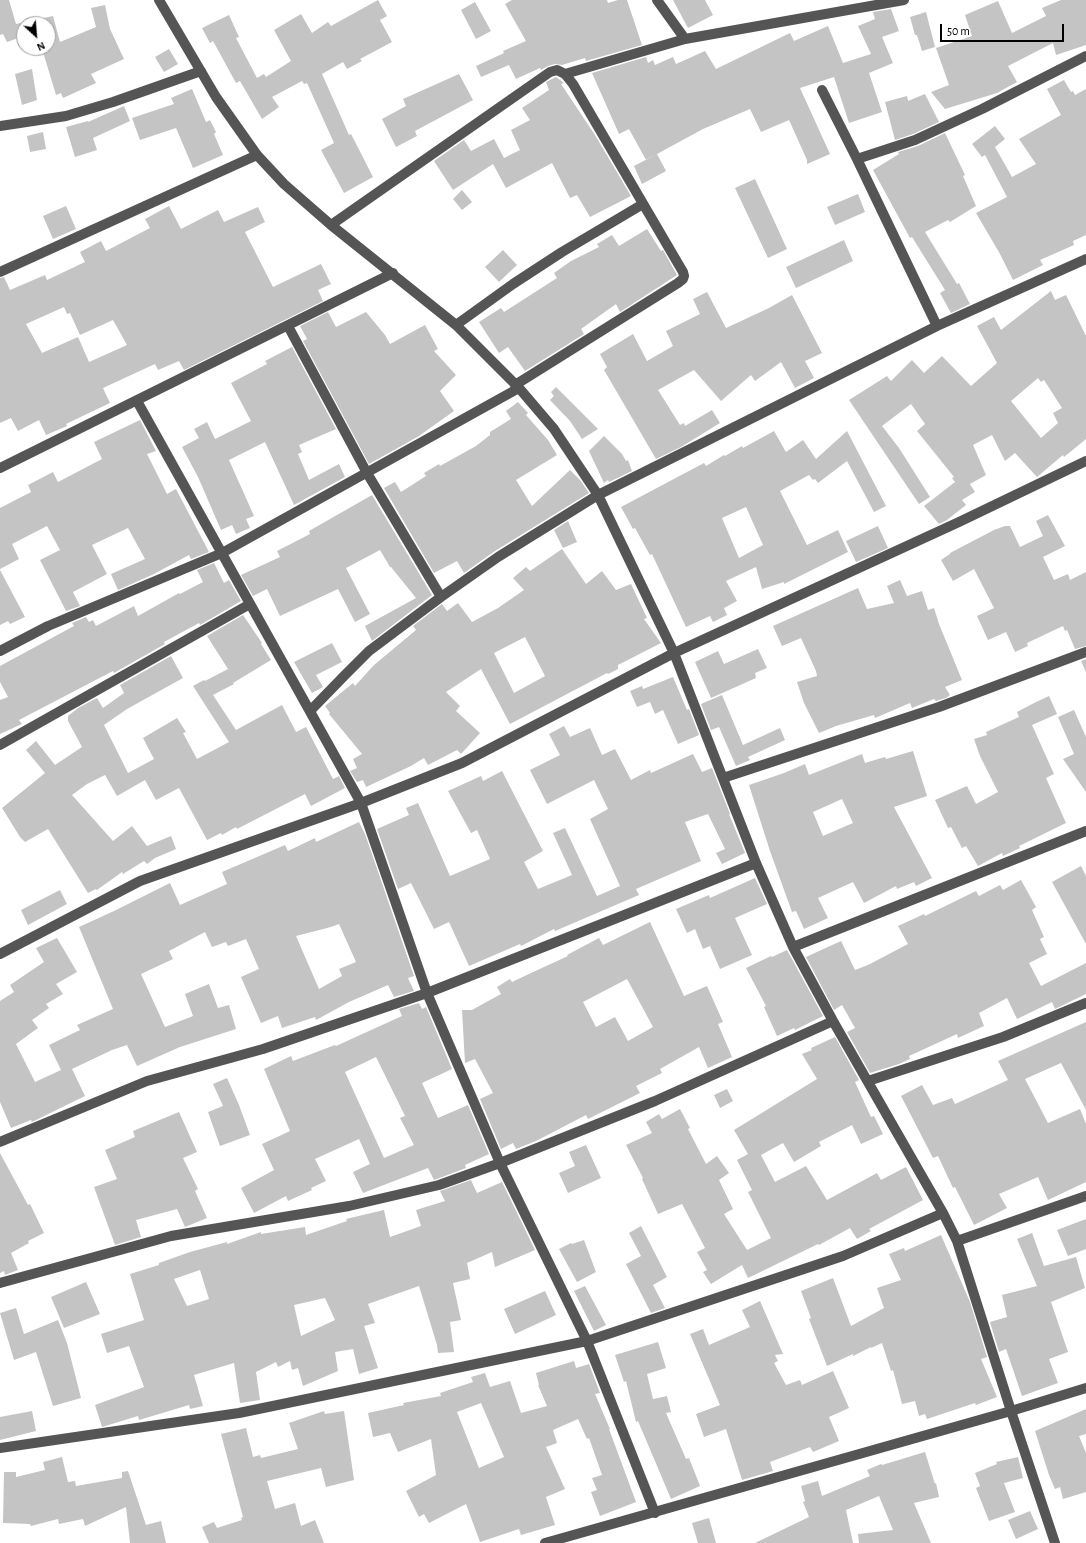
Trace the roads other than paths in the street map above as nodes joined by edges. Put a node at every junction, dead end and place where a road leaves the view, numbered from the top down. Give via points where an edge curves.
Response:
1 (159, 0) edge
2 (657, 0) edge
3 (904, 0) edge
4 (685, 39) junction
5 (1086, 56) edge
6 (201, 70) junction
7 (565, 74) junction
8 (822, 90) dead end
9 (0, 126) edge
10 (256, 154) junction
11 (858, 159) junction
12 (643, 204) junction
13 (331, 225) junction
14 (1086, 259) edge
15 (0, 272) edge
16 (393, 273) junction
17 (456, 325) junction
18 (288, 326) junction
19 (937, 326) junction
20 (517, 386) junction
21 (137, 401) junction
22 (1086, 461) edge
23 (0, 468) edge
24 (367, 473) junction
25 (598, 495) junction
26 (222, 553) junction
27 (441, 597) junction
28 (250, 604) junction
29 (0, 651) edge
30 (1086, 652) edge
31 (674, 653) junction
32 (310, 711) junction
33 (0, 745) edge
34 (723, 778) junction
35 (361, 803) junction
36 (1086, 830) edge
37 (756, 863) junction
38 (793, 947) junction
39 (0, 954) edge
40 (427, 993) junction
41 (1086, 1003) edge
42 (832, 1021) junction
43 (868, 1081) junction
44 (0, 1142) edge
45 (500, 1163) junction
46 (1086, 1196) edge
47 (943, 1213) junction
48 (957, 1241) junction
49 (0, 1283) edge
50 (587, 1341) junction
51 (1086, 1388) edge
52 (1011, 1411) junction
53 (0, 1448) edge
54 (654, 1513) junction
55 (545, 1543) edge
56 (1055, 1543) edge

1 - 6 street
2 - 4 street
3 - 4 street
4 - 7 street
5 - 11 street via 915,140
6 - 9 street via 66,116
6 - 10 street via 216,97
7 - 12 street
7 - 13 street via 557,70 550,72
8 - 11 street
10 - 13 street via 284,184
10 - 15 street
11 - 19 street
12 - 17 street via 562,252
12 - 20 street via 683,272 683,279
13 - 16 street
14 - 19 street
16 - 17 street
16 - 18 street
17 - 20 street
18 - 21 street
18 - 24 street
19 - 25 street
20 - 24 street
20 - 25 street via 554,429
21 - 23 street
21 - 26 street
22 - 31 street
24 - 26 street
24 - 27 street
25 - 27 street via 498,557
25 - 31 street
26 - 28 street
26 - 29 street via 48,626
27 - 32 street via 370,651
28 - 32 street
28 - 33 street
30 - 34 street via 939,707
31 - 34 street
31 - 35 street via 462,763
32 - 35 street
34 - 37 street
35 - 39 street via 140,881
35 - 40 street
36 - 38 street
37 - 38 street
37 - 40 street
38 - 42 street
40 - 44 street via 263,1049 147,1081
40 - 45 street
41 - 43 street via 1003,1036
42 - 43 street
42 - 45 street via 655,1101
43 - 47 street
45 - 49 street via 439,1185 349,1206 171,1236
45 - 50 street
46 - 48 street
47 - 48 street
47 - 50 street via 843,1256
48 - 52 street
50 - 53 street via 239,1414
50 - 54 street
51 - 52 street
52 - 54 street
52 - 56 street
54 - 55 street

